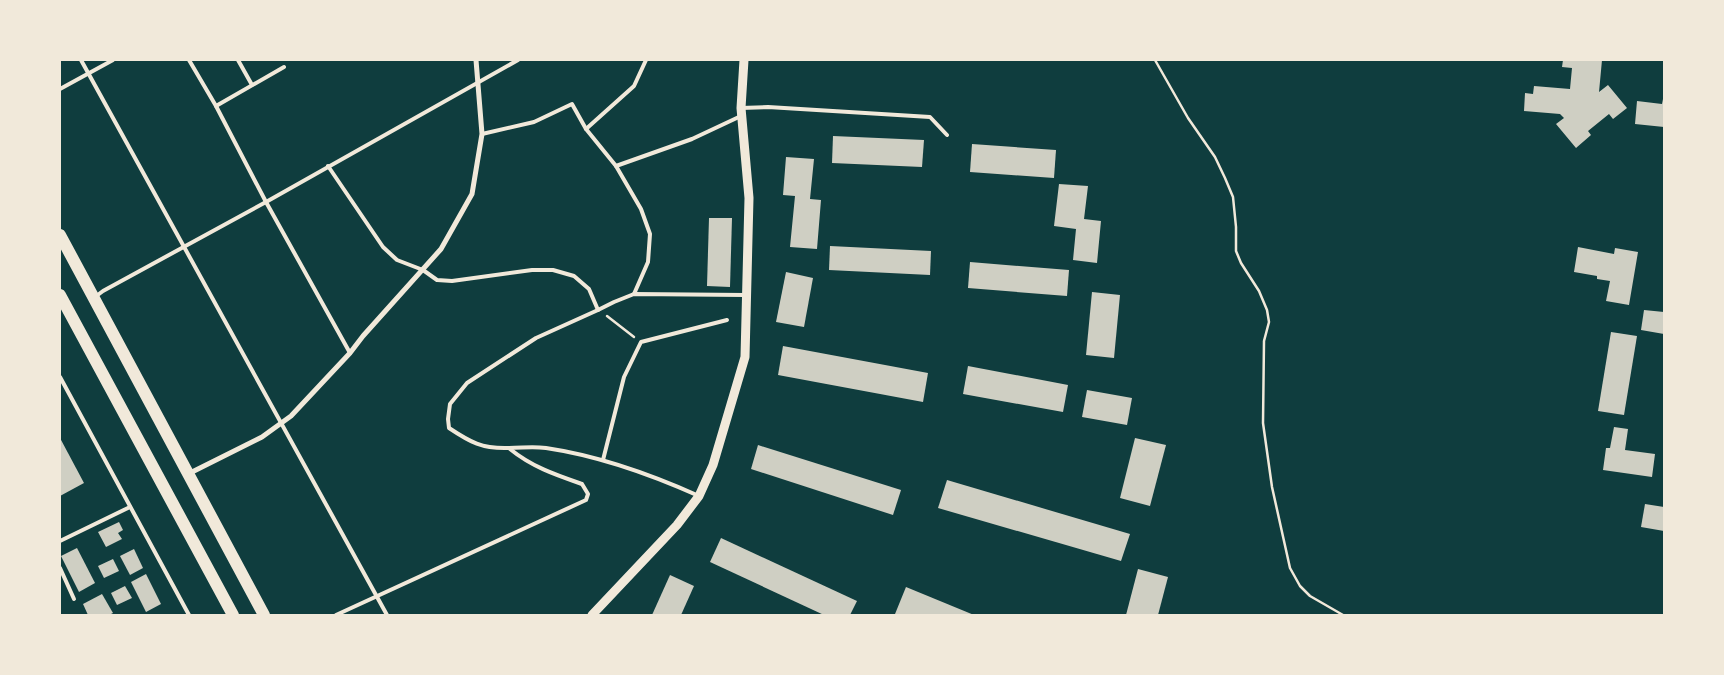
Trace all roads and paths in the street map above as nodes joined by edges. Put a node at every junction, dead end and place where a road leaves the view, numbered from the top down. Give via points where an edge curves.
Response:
1 (81, 60) edge
2 (113, 60) edge
3 (189, 60) edge
4 (238, 60) edge
5 (476, 60) edge
6 (518, 60) edge
7 (646, 60) edge
8 (744, 60) edge
9 (1155, 60) edge
10 (284, 67) dead end
11 (89, 74) junction
12 (478, 82) junction
13 (252, 84) junction
14 (60, 89) edge
15 (216, 106) junction
16 (741, 112) junction
17 (586, 129) junction
18 (482, 134) junction
19 (947, 135) dead end
20 (328, 166) junction
21 (616, 166) junction
22 (266, 202) junction
23 (60, 235) edge
24 (184, 247) junction
25 (423, 270) junction
26 (634, 294) junction
27 (60, 295) edge
28 (748, 295) junction
29 (94, 298) junction
30 (598, 310) junction
31 (727, 320) dead end
32 (641, 342) junction
33 (350, 353) junction
34 (60, 377) edge
35 (281, 423) junction
36 (510, 449) junction
37 (603, 460) junction
38 (189, 474) junction
39 (699, 496) junction
40 (130, 507) junction
41 (60, 542) edge
42 (60, 568) edge
43 (377, 597) junction
44 (74, 599) dead end
45 (189, 615) edge
46 (233, 615) edge
47 (264, 615) edge
48 (336, 615) edge
49 (387, 615) edge
50 (592, 615) edge
51 (1343, 615) edge

1 - 11 lane
2 - 11 lane
3 - 15 lane
4 - 13 lane
5 - 12 street
6 - 12 lane
7 - 17 lane via 634,86
8 - 16 street
9 - 51 path via 1215,157 1233,197 1236,251 1268,310 1269,322 1264,341 1263,423 1272,487 1290,568 1310,596
10 - 13 lane
11 - 14 lane
11 - 24 lane
12 - 18 street
12 - 20 lane
13 - 15 lane
15 - 22 lane
16 - 19 lane via 768,107 930,117
16 - 21 lane via 692,140
16 - 28 street via 749,198
17 - 18 lane via 572,104 534,122
17 - 21 lane
18 - 25 street via 472,194 441,249
20 - 22 lane
20 - 25 lane via 383,247 397,260
21 - 26 lane via 650,234 648,262
22 - 24 lane
22 - 33 lane
23 - 29 main road
24 - 29 lane
24 - 35 lane
25 - 30 lane via 438,280 452,281 553,270 574,276 590,289
25 - 33 street
26 - 28 lane
26 - 30 lane
27 - 46 main road
28 - 39 street via 745,356 713,466
29 - 38 main road
30 - 32 path
30 - 36 lane via 536,338 467,383 450,404 449,428 472,442
31 - 32 lane
32 - 37 lane via 624,377
33 - 35 street
34 - 40 lane
35 - 38 street via 262,437
35 - 43 lane
36 - 37 lane via 526,446 547,448
36 - 43 lane via 538,468 582,484 588,494 586,500
37 - 39 lane
38 - 47 main road
39 - 50 street via 678,526
40 - 41 lane
40 - 45 lane
42 - 44 lane
43 - 48 lane
43 - 49 lane

